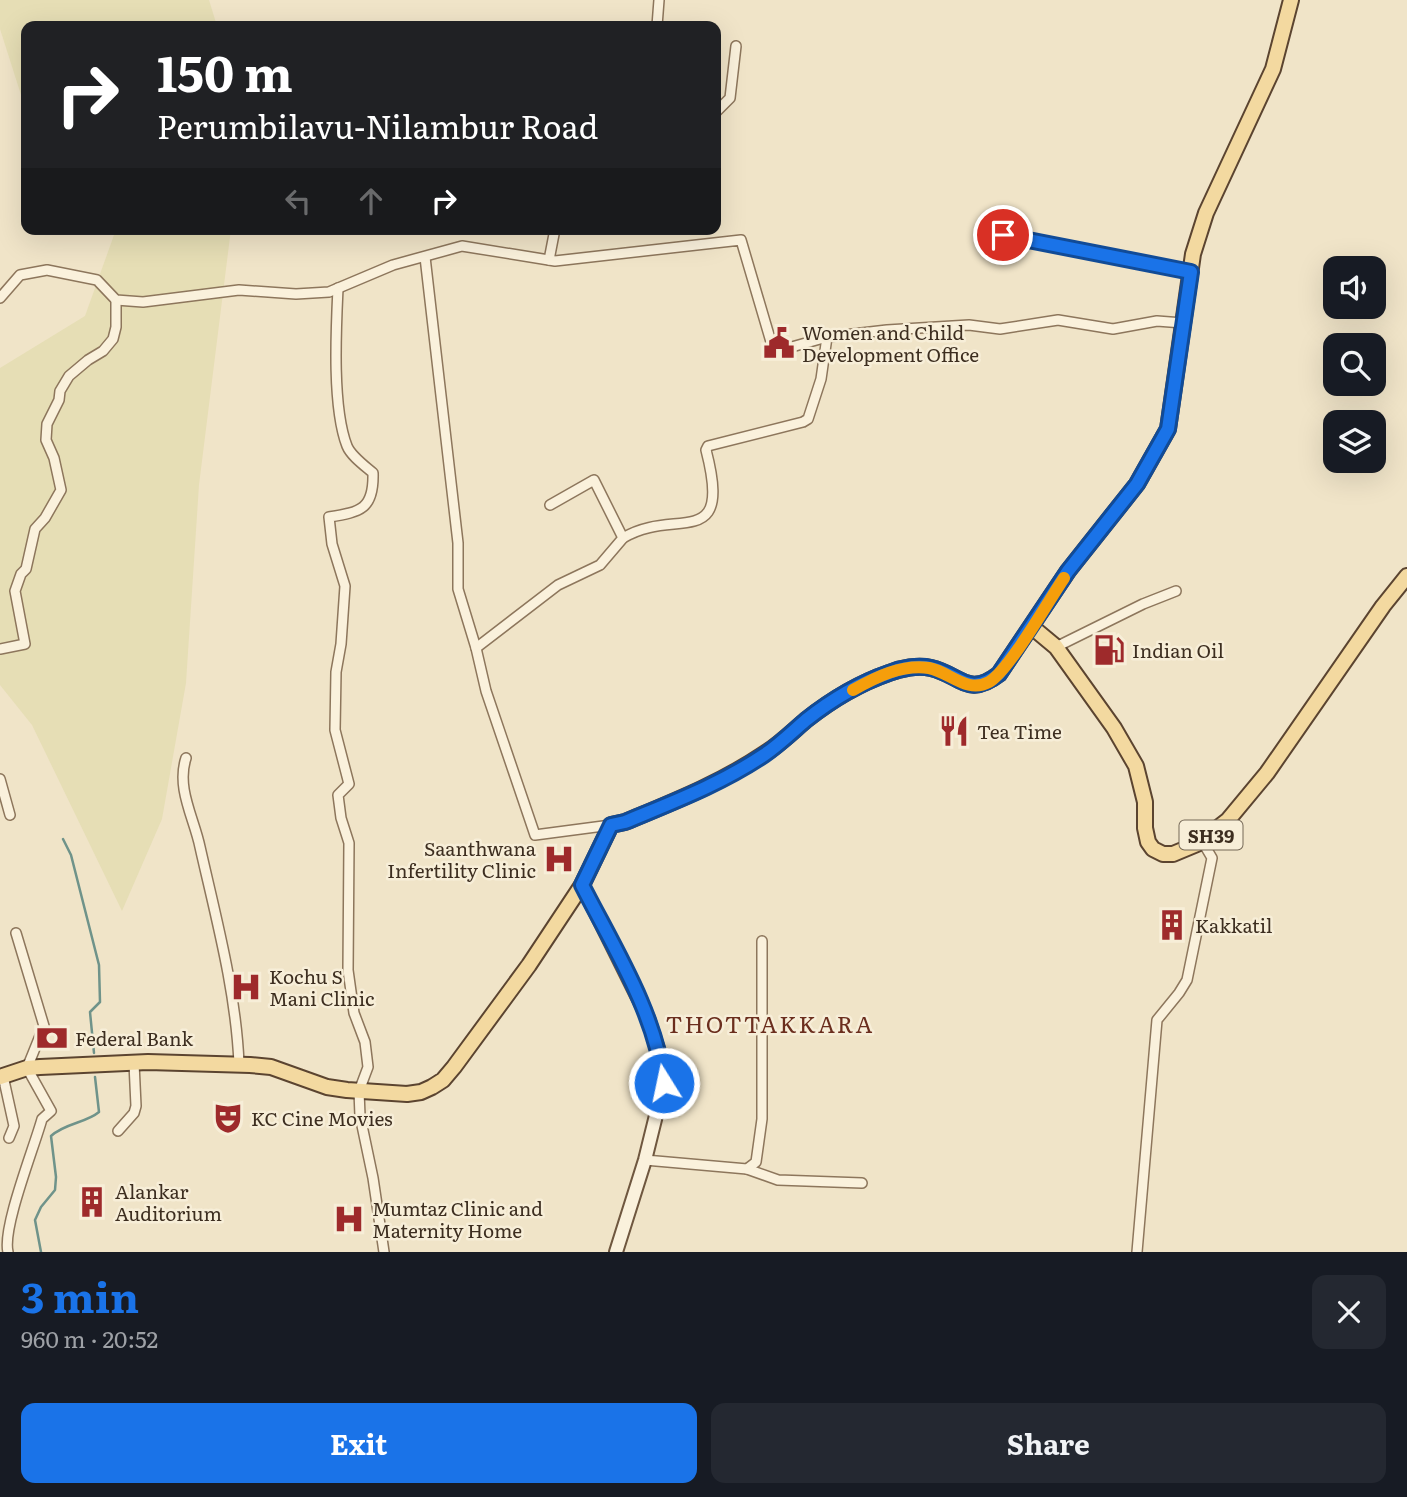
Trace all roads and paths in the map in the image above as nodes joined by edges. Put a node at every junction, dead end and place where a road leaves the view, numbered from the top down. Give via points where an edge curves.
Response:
1 (659, 0) edge
2 (1291, 0) edge
3 (657, 21) edge
4 (736, 46) dead end
5 (721, 108) edge
6 (554, 235) edge
7 (1003, 235) dead end
8 (425, 257) junction
9 (549, 260) junction
10 (1191, 272) junction
11 (338, 288) junction
12 (0, 298) edge
13 (116, 300) junction
14 (1183, 323) junction
15 (827, 337) junction
16 (550, 505) dead end
17 (623, 538) junction
18 (1407, 576) edge
19 (1176, 591) dead end
20 (1032, 627) junction
21 (1056, 647) junction
22 (476, 648) junction
23 (0, 649) edge
24 (186, 758) dead end
25 (0, 779) edge
26 (10, 815) dead end
27 (611, 825) junction
28 (1202, 841) junction
29 (582, 885) junction
30 (16, 933) dead end
31 (762, 941) dead end
32 (134, 1063) junction
33 (239, 1064) junction
34 (27, 1068) junction
35 (1, 1076) edge
36 (359, 1091) junction
37 (118, 1131) dead end
38 (9, 1138) dead end
39 (645, 1160) junction
40 (747, 1169) junction
41 (862, 1183) dead end
42 (8, 1252) edge
43 (384, 1252) edge
44 (616, 1252) edge
45 (1137, 1252) edge

1 - 3 street
2 - 10 main road via 1273,69 1206,213
4 - 5 street via 730,98
6 - 9 street
7 - 10 street
8 - 9 street via 461,246
8 - 11 street
8 - 22 street via 458,542 458,589
9 - 15 street via 741,240 774,352
10 - 14 main road
11 - 13 street via 296,294 239,290 144,302
11 - 36 street via 339,406 348,448 373,473 374,493 364,507 329,517 345,586 335,730 349,784 338,795 349,842 348,970 368,1067
12 - 13 street via 20,275 47,271 97,280
13 - 23 street via 113,339 69,376 47,425 46,440 61,490 35,530 26,569 15,591 25,644
14 - 15 street via 1157,321 1113,329 1058,320 1000,329 969,325
14 - 20 main road via 1168,429 1137,484 1068,571
15 - 17 street via 821,379 808,419 708,446 713,488 708,513 700,521 637,529
16 - 17 street via 594,480
17 - 22 street via 600,565 558,585
18 - 28 main road, SH39 via 1255,788 1228,820
19 - 21 street
20 - 21 main road, SH39
20 - 27 main road via 989,682 967,685 931,668 890,672 831,702 765,754 708,787
21 - 28 main road, SH39 via 1132,758 1153,849 1173,854
22 - 27 street via 535,835
24 - 33 street via 186,802 198,836 238,1028
25 - 26 street
27 - 29 main road
28 - 45 street via 1212,858 1187,980 1157,1020
29 - 36 main road via 443,1080 407,1094
29 - 39 main road via 648,1018 661,1058 664,1083
30 - 34 street via 44,1026
31 - 40 street via 762,1119 756,1163
32 - 33 main road
32 - 34 main road
32 - 37 street via 136,1106
33 - 36 main road via 271,1067 327,1087
34 - 35 main road
34 - 42 street via 51,1111 41,1119 6,1242
35 - 38 street via 14,1126
36 - 43 street
39 - 40 street
39 - 44 main road
40 - 41 street via 778,1180

